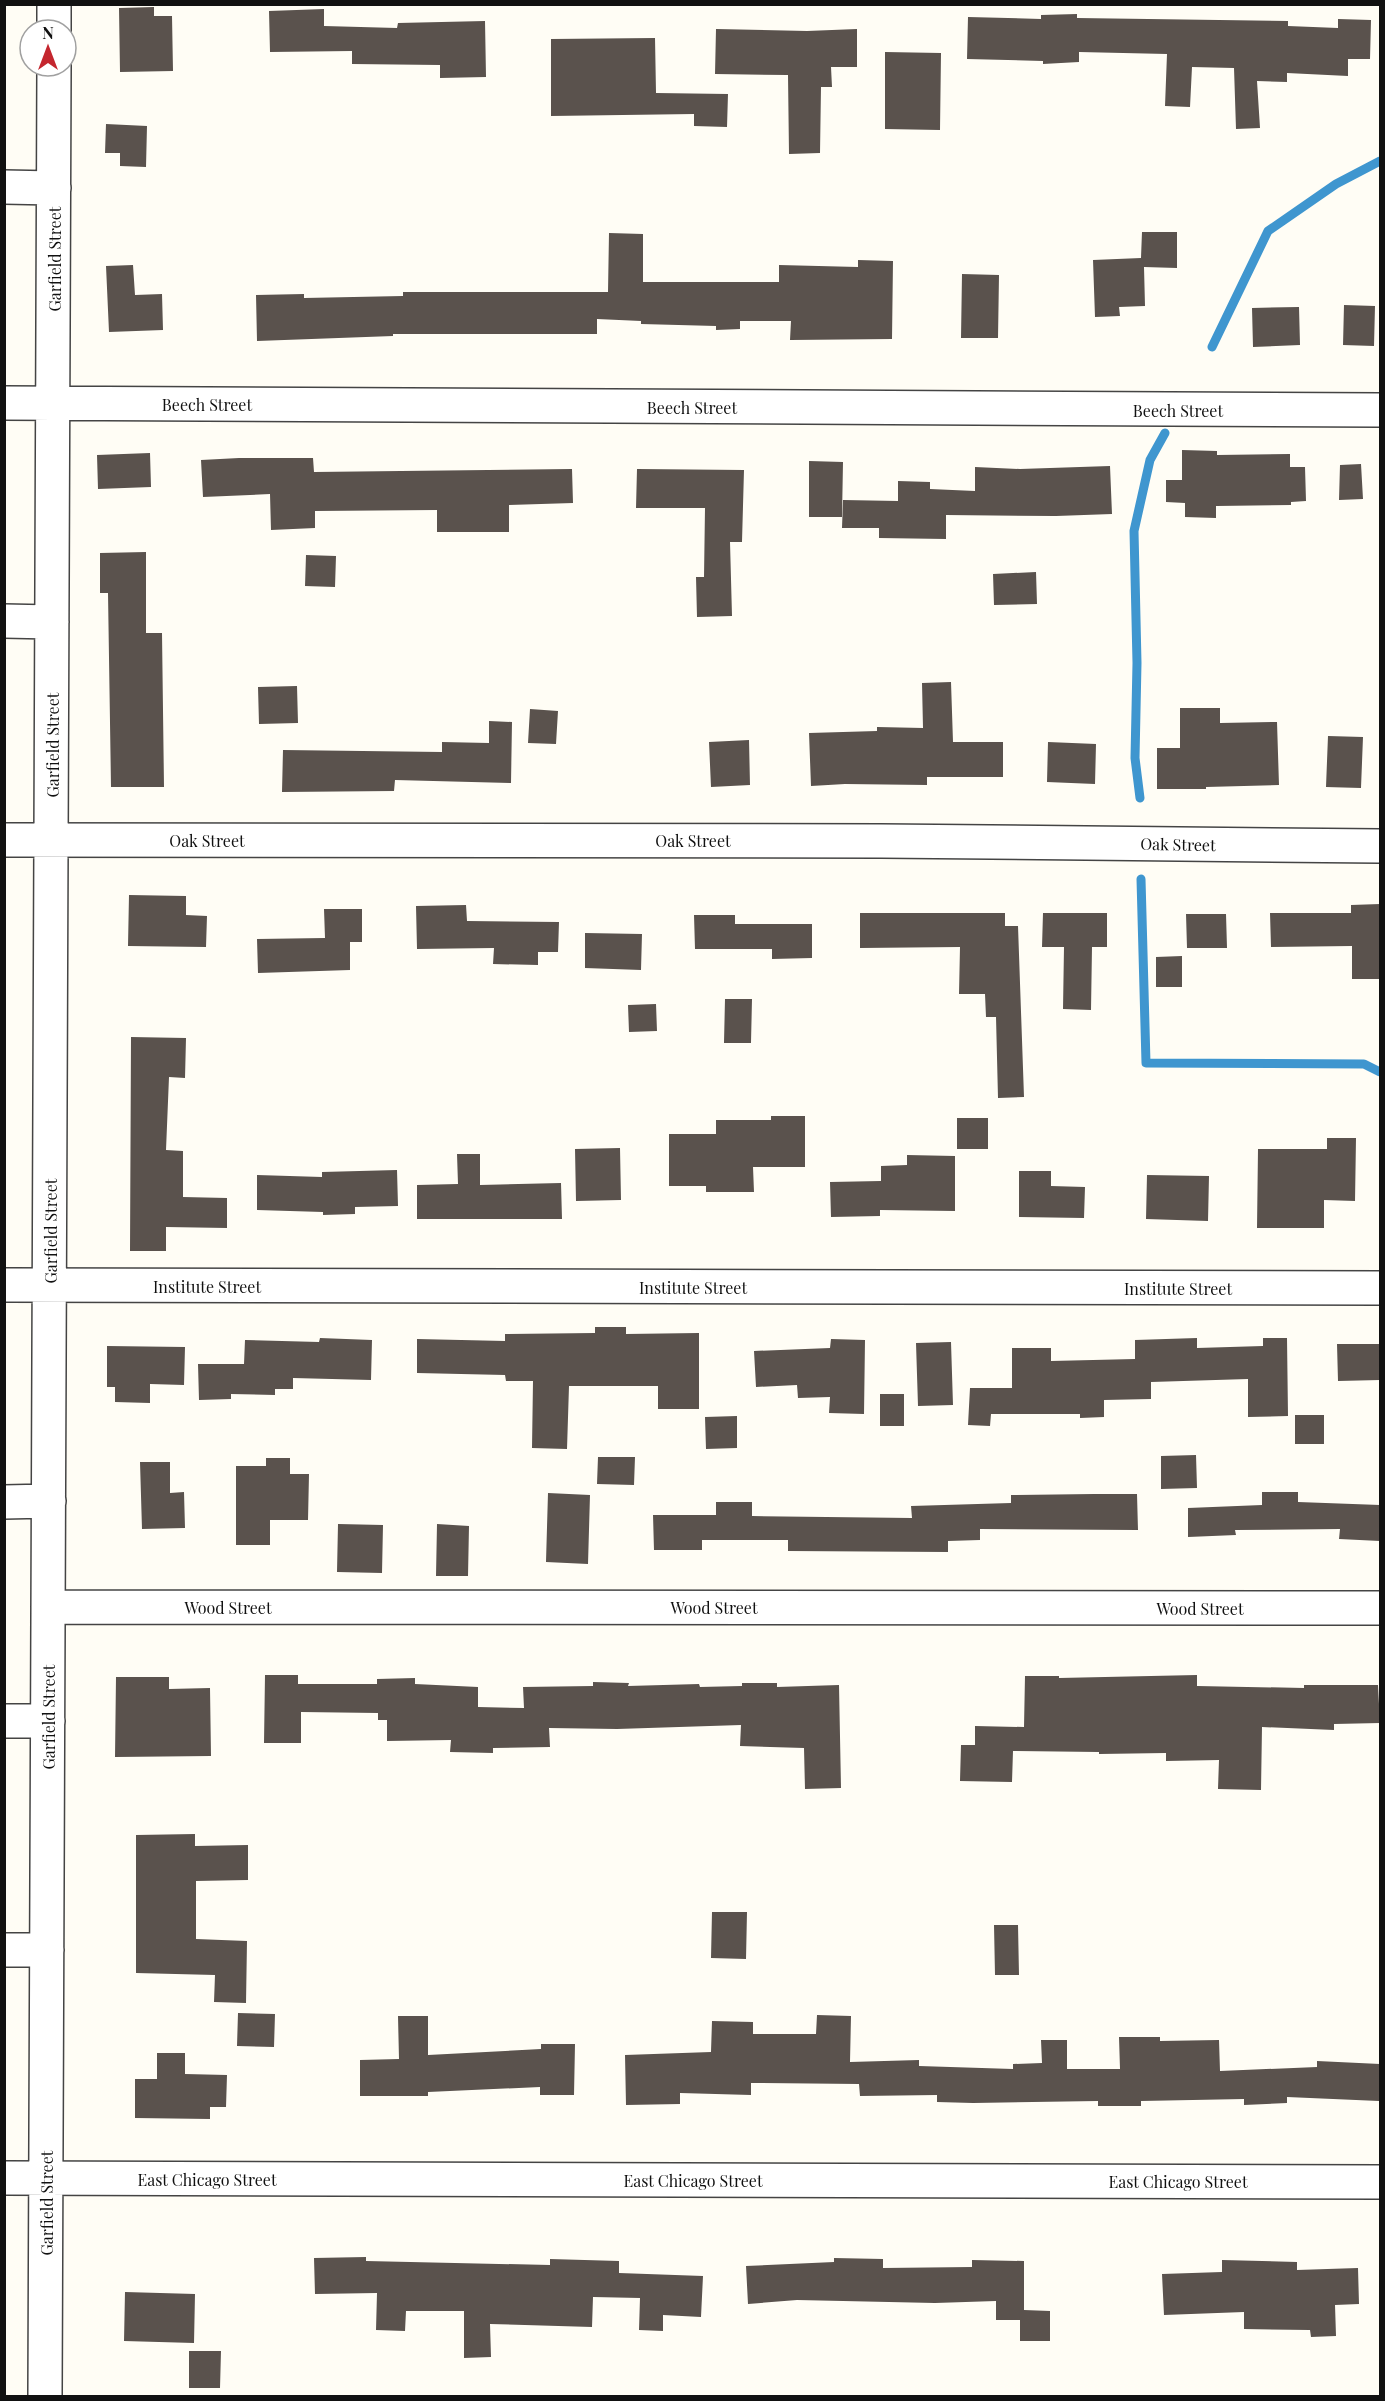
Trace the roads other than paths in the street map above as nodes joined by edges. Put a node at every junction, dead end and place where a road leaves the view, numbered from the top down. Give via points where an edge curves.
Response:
1 (54, 78) edge
2 (4, 187) edge
3 (54, 188) junction
4 (4, 403) edge
5 (53, 403) junction
6 (1380, 410) edge
7 (4, 621) edge
8 (52, 621) junction
9 (4, 840) edge
10 (51, 840) junction
11 (1380, 846) edge
12 (4, 1285) edge
13 (50, 1285) junction
14 (1380, 1288) edge
15 (49, 1501) junction
16 (4, 1502) edge
17 (48, 1607) junction
18 (1380, 1608) edge
19 (4, 1721) edge
20 (48, 1721) junction
21 (4, 1950) edge
22 (47, 1950) junction
23 (4, 2178) edge
24 (46, 2178) junction
25 (1380, 2182) edge
26 (45, 2397) edge

1 - 3 street, Garfield Street
2 - 3 street
3 - 5 street, Garfield Street
4 - 5 street, Beech Street
5 - 6 street, Beech Street
5 - 8 street, Garfield Street
7 - 8 street
8 - 10 street, Garfield Street
9 - 10 street, Oak Street
10 - 11 street, Oak Street
10 - 13 street, Garfield Street
12 - 13 street, Institute Street
13 - 14 street, Institute Street
13 - 15 street, Garfield Street
15 - 16 street
15 - 17 street, Garfield Street
17 - 18 street, Wood Street
17 - 20 street, Garfield Street
19 - 20 street
20 - 22 street, Garfield Street
21 - 22 street
22 - 24 street, Garfield Street
23 - 24 street, East Chicago Street
24 - 25 street, East Chicago Street
24 - 26 street, Garfield Street

